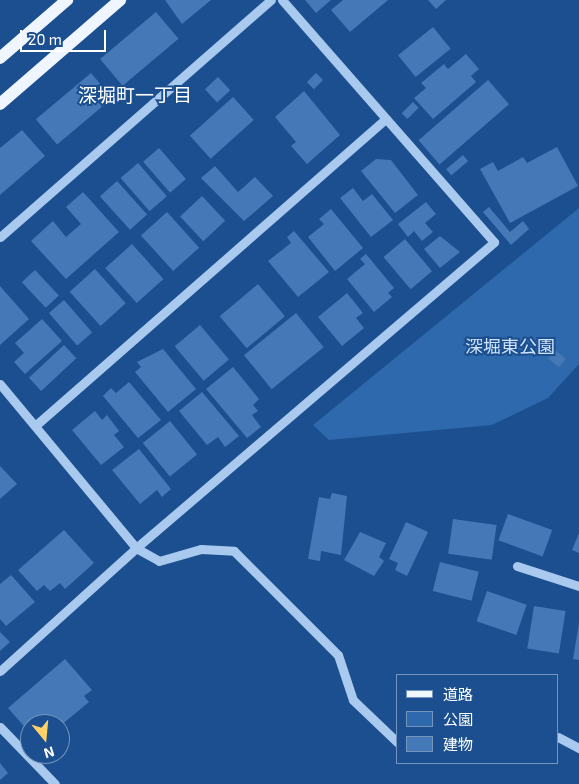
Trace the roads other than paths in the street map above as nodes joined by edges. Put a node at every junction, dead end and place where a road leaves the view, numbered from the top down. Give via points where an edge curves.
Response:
1 (67, 0) edge
2 (120, 0) edge
3 (271, 0) edge
4 (282, 0) edge
5 (0, 58) edge
6 (0, 104) edge
7 (386, 119) junction
8 (0, 238) edge
9 (0, 384) edge
10 (36, 425) junction
11 (136, 548) junction
12 (517, 566) dead end
13 (579, 586) edge
14 (0, 671) edge
15 (0, 727) edge
16 (559, 738) edge
17 (396, 741) edge
18 (579, 748) edge
19 (55, 784) edge

1 - 5 main road
2 - 6 main road
3 - 8 street
4 - 7 street
7 - 10 street
7 - 11 street via 494,242
9 - 10 street
10 - 11 street
11 - 14 street
11 - 17 street via 159,561 201,549 234,551 338,655 353,700
12 - 13 street
15 - 19 street
16 - 18 street

